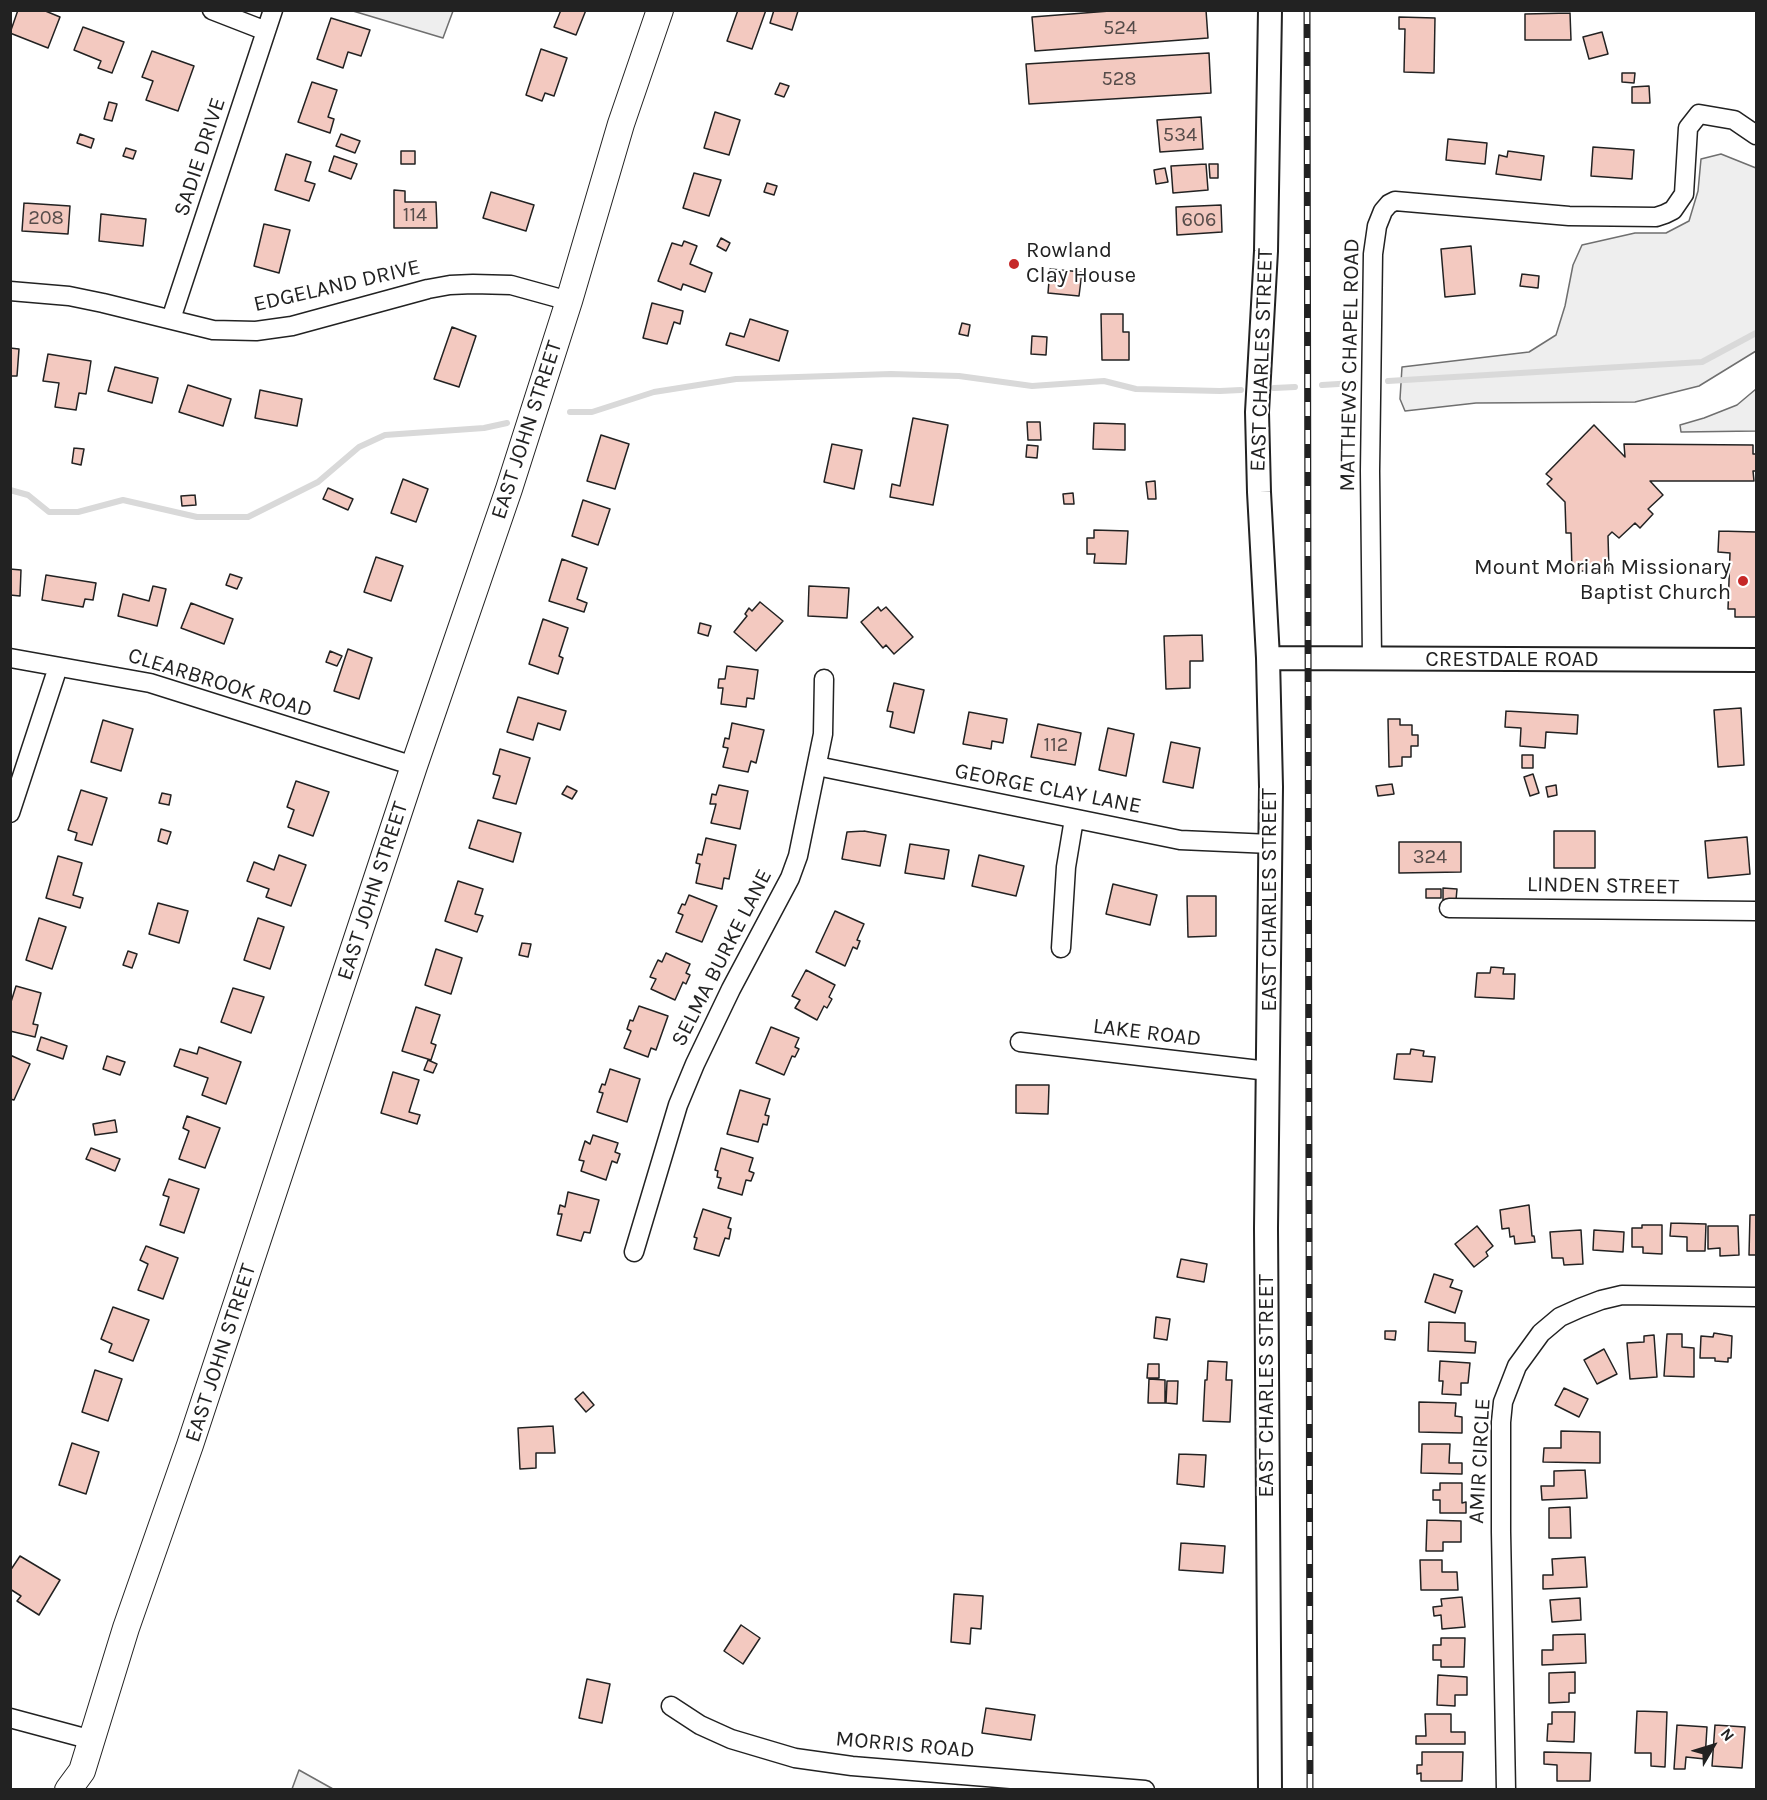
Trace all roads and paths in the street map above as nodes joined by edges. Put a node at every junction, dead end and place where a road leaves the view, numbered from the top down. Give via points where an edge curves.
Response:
1 (212, 10) edge
2 (273, 10) edge
3 (660, 10) edge
4 (1270, 10) edge
5 (266, 32) junction
6 (1756, 135) edge
7 (10, 291) edge
8 (569, 301) junction
9 (171, 319) junction
10 (10, 658) edge
11 (1268, 658) junction
12 (1372, 659) junction
13 (1756, 660) edge
14 (58, 667) junction
15 (824, 679) dead end
16 (414, 766) junction
17 (817, 766) junction
18 (10, 813) edge
19 (1074, 819) junction
20 (1271, 844) junction
21 (1449, 908) dead end
22 (1756, 911) edge
23 (1061, 948) dead end
24 (1020, 1042) dead end
25 (1268, 1071) junction
26 (634, 1252) dead end
27 (1756, 1297) edge
28 (671, 1706) dead end
29 (10, 1718) edge
30 (92, 1740) junction
31 (78, 1783) edge
32 (1145, 1790) edge
33 (1270, 1790) edge
34 (1506, 1790) edge

1 - 5 street
2 - 5 street, SADIE DRIVE
3 - 8 main road, EAST JOHN STREET via 621,124
4 - 11 street, EAST CHARLES STREET via 1266,251 1257,412
5 - 9 street, SADIE DRIVE
6 - 12 street, MATTHEWS CHAPEL ROAD via 1734,120 1699,114 1688,128 1684,194 1673,210 1656,216 1569,216 1395,201 1383,211 1373,254
7 - 9 street, EDGELAND DRIVE via 69,296
8 - 9 street, EDGELAND DRIVE via 511,285 473,284 428,289 275,329 213,330
8 - 16 main road, EAST JOHN STREET
10 - 14 street, CLEARBROOK ROAD
11 - 12 street, CRESTDALE ROAD
11 - 20 street, EAST CHARLES STREET
12 - 13 street, CRESTDALE ROAD
14 - 16 street, CLEARBROOK ROAD via 181,692
14 - 18 street
15 - 17 street, SELMA BURKE LANE via 823,734
16 - 30 main road, EAST JOHN STREET
17 - 19 street, GEORGE CLAY LANE
17 - 26 street, SELMA BURKE LANE via 798,856 682,1095
19 - 20 street, GEORGE CLAY LANE via 1180,840
19 - 23 street via 1066,867
20 - 25 street, EAST CHARLES STREET
21 - 22 street, LINDEN STREET
24 - 25 street, LAKE ROAD
25 - 33 street, EAST CHARLES STREET
27 - 34 street, AMIR CIRCLE via 1622,1296 1601,1300 1560,1317 1541,1333 1517,1366 1503,1402 1501,1422
28 - 32 street, MORRIS ROAD via 731,1740 795,1758
29 - 30 street
30 - 31 main road, EAST JOHN STREET

